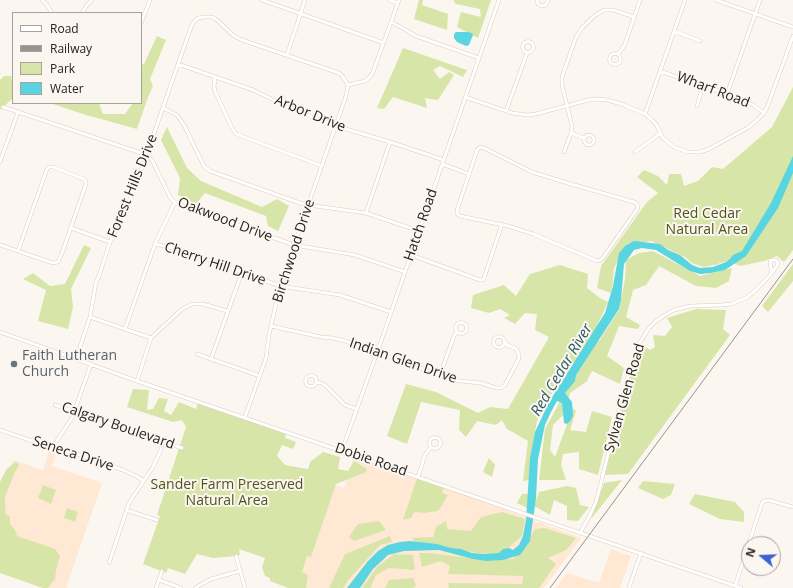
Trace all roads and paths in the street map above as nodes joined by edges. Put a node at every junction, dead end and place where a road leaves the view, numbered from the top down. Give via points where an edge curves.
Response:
1 (42, 0) edge
2 (92, 0) edge
3 (150, 0) edge
4 (262, 0) edge
5 (305, 0) edge
6 (390, 0) edge
7 (499, 0) edge
8 (537, 0) edge
9 (548, 0) edge
10 (640, 0) edge
11 (685, 0) edge
12 (716, 0) edge
13 (760, 0) edge
14 (399, 1) edge
15 (51, 12) edge
16 (83, 12) edge
17 (300, 14) junction
18 (755, 14) junction
19 (634, 17) junction
20 (142, 20) edge
21 (391, 22) junction
22 (793, 27) edge
23 (674, 31) junction
24 (793, 36) edge
25 (700, 41) dead end
26 (384, 43) junction
27 (527, 53) dead end
28 (618, 54) dead end
29 (286, 55) junction
30 (478, 58) junction
31 (178, 64) junction
32 (660, 71) junction
33 (215, 77) junction
34 (348, 86) junction
35 (704, 86) junction
36 (727, 94) junction
37 (465, 97) junction
38 (567, 106) junction
39 (697, 106) dead end
40 (3, 107) dead end
41 (163, 108) junction
42 (506, 111) junction
43 (18, 112) junction
44 (764, 113) junction
45 (646, 114) junction
46 (336, 126) junction
47 (571, 133) junction
48 (661, 133) junction
49 (584, 138) dead end
50 (390, 142) junction
51 (564, 152) dead end
52 (635, 152) dead end
53 (147, 155) junction
54 (0, 162) edge
55 (443, 162) junction
56 (322, 166) junction
57 (469, 174) junction
58 (175, 202) junction
59 (308, 205) junction
60 (366, 213) junction
61 (502, 224) junction
62 (71, 228) junction
63 (419, 231) junction
64 (110, 242) junction
65 (155, 244) junction
66 (0, 245) edge
67 (294, 245) junction
68 (18, 251) junction
69 (411, 256) junction
70 (242, 272) junction
71 (405, 272) junction
72 (772, 273) dead end
73 (280, 286) junction
74 (227, 311) junction
75 (391, 312) junction
76 (90, 317) junction
77 (271, 326) junction
78 (125, 329) junction
79 (0, 332) edge
80 (457, 332) dead end
81 (152, 338) junction
82 (505, 344) dead end
83 (377, 352) junction
84 (197, 354) dead end
85 (210, 358) junction
86 (76, 359) junction
87 (90, 364) junction
88 (440, 375) junction
89 (260, 376) junction
90 (137, 381) junction
91 (316, 382) dead end
92 (55, 405) dead end
93 (357, 409) junction
94 (74, 411) junction
95 (245, 417) junction
96 (0, 430) edge
97 (163, 442) junction
98 (431, 447) dead end
99 (182, 448) dead end
100 (54, 449) junction
101 (342, 450) junction
102 (418, 477) junction
103 (144, 481) junction
104 (793, 507) edge
105 (126, 510) junction
106 (157, 520) dead end
107 (580, 533) junction
108 (641, 553) junction
109 (236, 556) dead end
110 (109, 563) dead end
111 (162, 571) dead end
112 (240, 571) junction
113 (159, 580) junction
114 (735, 586) junction
115 (156, 588) edge
116 (181, 588) edge
117 (195, 588) edge
118 (245, 588) edge
119 (629, 588) edge
120 (741, 588) edge

1 - 15 street
2 - 16 street
3 - 20 street
4 - 17 street
5 - 17 street
6 - 14 street
7 - 30 street, Hatch Road
8 - 9 street via 542,6 546,5
10 - 19 street
11 - 23 street
12 - 18 street
13 - 18 street
14 - 21 street
17 - 26 street
17 - 29 street
18 - 22 street
18 - 36 street
19 - 28 street via 625,44
19 - 38 street via 605,10 594,16 580,31 562,77
21 - 26 street
21 - 30 street via 416,36
23 - 25 street
23 - 32 street
24 - 44 street
26 - 34 street via 370,77 362,83
27 - 42 street
29 - 31 street, Forest Hills Drive via 237,38 209,17 196,20 191,27
29 - 34 street via 339,73
30 - 37 street, Hatch Road
31 - 33 street, Arbor Drive
31 - 41 street, Forest Hills Drive
32 - 35 street, Wharf Road
32 - 45 street
33 - 46 street, Arbor Drive via 253,90 296,111
33 - 56 street via 215,91 236,134
34 - 46 street, Birchwood Drive
35 - 36 street, Wharf Road
35 - 39 street
36 - 44 street, Wharf Road via 749,103
37 - 42 street
37 - 55 street, Hatch Road
38 - 42 street via 531,115
38 - 45 street via 604,99
38 - 47 street
40 - 43 street
41 - 53 street, Forest Hills Drive
41 - 59 street via 177,115 207,169
43 - 53 street
43 - 54 street
44 - 48 street via 749,127 700,152 687,152 676,148 666,141
45 - 48 street
46 - 50 street, Arbor Drive
46 - 56 street, Birchwood Drive
47 - 49 street
47 - 51 street
48 - 52 street
50 - 55 street, Arbor Drive
50 - 60 street
53 - 58 street, Oakwood Drive
53 - 64 street, Forest Hills Drive
55 - 57 street, Arbor Drive
55 - 63 street, Hatch Road
56 - 59 street, Birchwood Drive
57 - 61 street via 457,214
57 - 61 street via 477,150 482,147 538,174 637,203 638,208 600,260
58 - 65 street
58 - 67 street, Oakwood Drive
59 - 60 street
59 - 67 street, Birchwood Drive
60 - 63 street
61 - 69 street via 483,280
62 - 64 street
62 - 68 street via 58,262 53,263
62 - 68 street via 86,182 81,177 53,168 46,169
63 - 69 street, Hatch Road
64 - 76 street, Forest Hills Drive via 96,282
65 - 70 street, Cherry Hill Drive via 185,251
65 - 78 street
66 - 68 street
67 - 71 street, Oakwood Drive via 354,255
67 - 73 street, Birchwood Drive
69 - 71 street, Hatch Road
70 - 73 street, Cherry Hill Drive
70 - 74 street
71 - 75 street, Hatch Road
72 - 107 street, Sylvan Glen Road via 753,293 737,302 674,310 649,328 639,344 629,373 596,502
73 - 75 street, Cherry Hill Drive via 340,295
73 - 77 street, Birchwood Drive
74 - 81 street via 203,304 192,304 182,309
74 - 85 street
75 - 83 street, Hatch Road
76 - 78 street
76 - 86 street, Forest Hills Drive
77 - 83 street, Indian Glen Drive via 339,339
77 - 89 street, Birchwood Drive
78 - 81 street
79 - 86 street, Dobie Road
80 - 88 street
81 - 90 street
82 - 88 street, Indian Glen Drive via 515,348 519,357 502,387 456,381
83 - 88 street, Indian Glen Drive
83 - 93 street, Hatch Road
84 - 85 street
85 - 89 street
86 - 87 street, Dobie Road
87 - 90 street, Dobie Road
87 - 94 street
89 - 95 street, Birchwood Drive
90 - 95 street, Dobie Road
91 - 93 street via 325,385 342,402
92 - 94 street, Calgary Boulevard
93 - 101 street, Hatch Road
94 - 97 street, Calgary Boulevard
94 - 100 street
95 - 101 street, Dobie Road
96 - 100 street, Seneca Drive
97 - 99 street, Calgary Boulevard
97 - 103 street
98 - 102 street via 425,455
100 - 103 street, Seneca Drive via 123,470
101 - 102 street, Dobie Road
102 - 107 street, Dobie Road
103 - 105 street
104 - 114 street via 768,500 762,503
105 - 106 street
105 - 110 street
107 - 108 street, Dobie Road
108 - 114 street, Dobie Road
108 - 119 street
109 - 112 street
111 - 113 street
112 - 117 street via 211,579
112 - 118 street
113 - 115 street
113 - 116 street
114 - 120 street, Dobie Road

